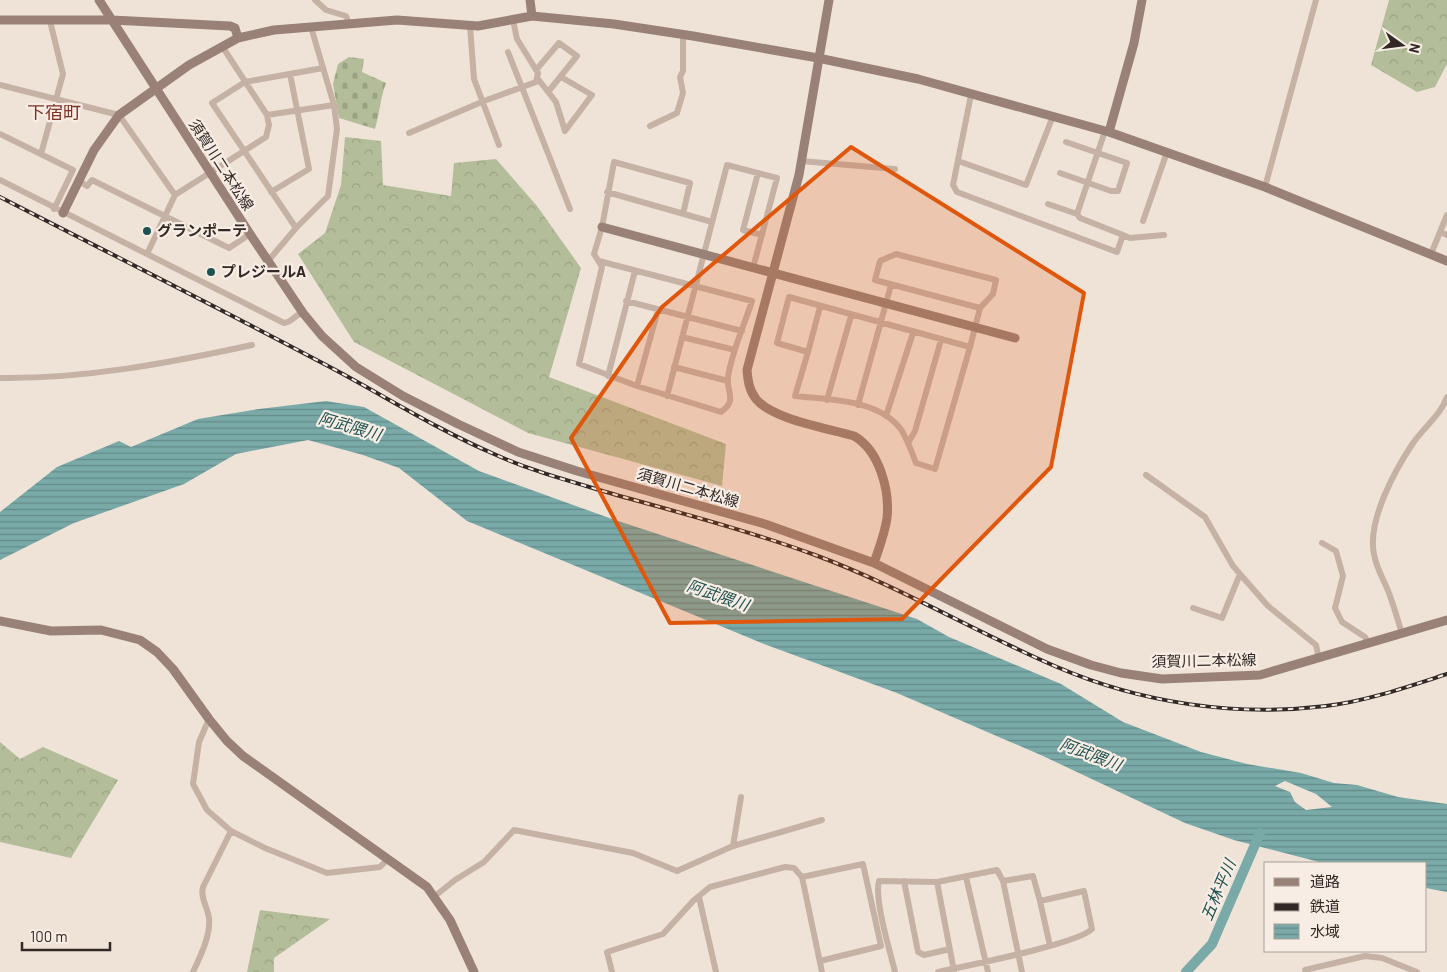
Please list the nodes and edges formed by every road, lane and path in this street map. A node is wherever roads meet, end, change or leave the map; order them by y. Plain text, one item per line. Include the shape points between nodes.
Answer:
1 (99, 0) edge
2 (315, 0) edge
3 (530, 0) edge
4 (829, 0) edge
5 (1142, 0) edge
6 (1316, 0) edge
7 (532, 16) junction
8 (0, 20) edge
9 (112, 20) junction
10 (513, 20) junction
11 (50, 21) junction
12 (349, 24) junction
13 (470, 26) junction
14 (311, 27) junction
15 (683, 34) junction
16 (238, 38) junction
17 (222, 46) junction
18 (508, 52) dead end
19 (818, 58) junction
20 (323, 68) junction
21 (536, 70) junction
22 (290, 74) junction
23 (561, 77) junction
24 (538, 79) junction
25 (245, 82) junction
26 (0, 85) edge
27 (154, 88) junction
28 (521, 88) junction
29 (548, 92) junction
30 (971, 95) junction
31 (57, 100) junction
32 (484, 101) junction
33 (334, 106) junction
34 (298, 112) junction
35 (119, 114) junction
36 (267, 115) junction
37 (1053, 116) junction
38 (650, 126) dead end
39 (1107, 131) junction
40 (409, 132) dead end
41 (0, 134) edge
42 (1066, 142) dead end
43 (499, 145) dead end
44 (243, 150) junction
45 (1167, 152) junction
46 (1098, 153) junction
47 (41, 154) junction
48 (801, 160) junction
49 (958, 161) junction
50 (895, 169) dead end
51 (211, 173) junction
52 (758, 173) junction
53 (1060, 173) dead end
54 (0, 180) edge
55 (79, 181) junction
56 (1088, 183) junction
57 (1265, 187) junction
58 (271, 192) junction
59 (607, 192) junction
60 (175, 195) junction
61 (1048, 204) dead end
62 (54, 208) junction
63 (570, 210) dead end
64 (63, 213) junction
65 (683, 214) junction
66 (1077, 214) junction
67 (1447, 215) edge
68 (165, 217) junction
69 (1143, 221) dead end
70 (712, 222) junction
71 (602, 227) junction
72 (296, 228) junction
73 (1444, 233) edge
74 (250, 234) junction
75 (762, 235) junction
76 (1123, 235) junction
77 (1164, 235) dead end
78 (147, 254) junction
79 (704, 254) junction
80 (1431, 254) junction
81 (268, 261) junction
82 (599, 261) junction
83 (1447, 261) edge
84 (753, 268) junction
85 (635, 271) junction
86 (773, 273) junction
87 (891, 285) junction
88 (694, 286) junction
89 (626, 301) junction
90 (886, 304) junction
91 (820, 307) junction
92 (980, 308) junction
93 (658, 310) junction
94 (303, 313) junction
95 (851, 316) junction
96 (687, 318) junction
97 (881, 324) junction
98 (974, 327) junction
99 (742, 331) junction
100 (913, 332) junction
101 (682, 337) junction
102 (1015, 338) dead end
103 (941, 340) junction
104 (252, 345) dead end
105 (970, 347) junction
106 (735, 350) junction
107 (808, 352) junction
108 (674, 367) junction
109 (608, 376) junction
110 (0, 378) edge
111 (728, 381) junction
112 (637, 386) junction
113 (666, 396) junction
114 (1447, 397) edge
115 (827, 400) junction
116 (858, 405) junction
117 (886, 416) junction
118 (908, 443) junction
119 (1146, 475) dead end
120 (1322, 543) dead end
121 (874, 562) junction
122 (1240, 574) junction
123 (1193, 608) dead end
124 (1447, 620) edge
125 (0, 621) edge
126 (1402, 634) junction
127 (1369, 644) junction
128 (1319, 660) junction
129 (209, 719) junction
130 (741, 798) dead end
131 (822, 820) dead end
132 (231, 831) junction
133 (733, 846) junction
134 (388, 859) junction
135 (802, 877) junction
136 (966, 877) junction
137 (904, 881) junction
138 (1003, 881) junction
139 (937, 882) junction
140 (435, 896) junction
141 (699, 897) junction
142 (1040, 901) junction
143 (1050, 946) junction
144 (950, 949) junction
145 (1018, 954) junction
146 (820, 961) junction
147 (985, 961) junction
148 (954, 970) edge
149 (1306, 970) dead end
150 (193, 972) edge
151 (474, 972) edge
152 (612, 972) edge
153 (716, 972) edge
154 (822, 972) edge
155 (895, 972) edge
156 (938, 972) edge
157 (988, 972) edge
158 (1022, 972) edge
159 (1418, 972) edge

1 - 9 street, 須賀川二本松線
2 - 12 street via 326,10 346,16
3 - 7 street
4 - 19 street
5 - 39 street via 1128,68
6 - 57 street
7 - 10 street
7 - 15 street
8 - 11 street
9 - 11 street
9 - 16 street via 230,26 235,28
9 - 27 street, 須賀川二本松線
10 - 13 street
10 - 21 street via 516,39
11 - 31 street via 63,74
12 - 13 street via 414,20
12 - 14 street
13 - 32 street via 472,68
14 - 16 street via 274,30
14 - 20 street
15 - 19 street
15 - 38 street via 682,103 677,114
16 - 17 street
17 - 25 street
17 - 27 street
18 - 28 street
19 - 30 street via 918,79
19 - 48 street
20 - 22 street
20 - 33 street
21 - 23 street via 559,43 577,56
21 - 24 street
22 - 25 street
22 - 34 street
23 - 29 street
23 - 29 street via 592,94 564,131 560,110
24 - 28 street
24 - 29 street
25 - 36 street
25 - 44 street via 212,103
26 - 31 street
27 - 35 street
27 - 51 street, 須賀川二本松線
28 - 32 street
28 - 63 street
30 - 37 street
30 - 49 street
31 - 35 street
31 - 47 street
32 - 40 street
32 - 43 street
33 - 34 street
33 - 72 street via 337,129 328,196
34 - 36 street
34 - 58 street via 309,169
35 - 55 street via 94,150
35 - 60 street
36 - 44 street via 266,137
37 - 39 street
37 - 49 street via 1026,184
39 - 45 street
39 - 46 street
41 - 47 street
42 - 46 street
44 - 51 street
44 - 58 street
45 - 57 street
45 - 69 street
46 - 56 street
46 - 56 street via 1127,163 1118,191
47 - 62 street via 73,170
48 - 50 street
48 - 86 street
49 - 76 street via 953,185 957,192 1117,252
51 - 60 street
51 - 74 street, 須賀川二本松線
52 - 70 street via 727,165
52 - 75 street via 777,178
52 - 75 street via 743,230
53 - 56 street
54 - 62 street
55 - 64 street
55 - 68 street via 87,186 92,180
56 - 66 street
57 - 80 street
58 - 72 street
59 - 65 street
59 - 65 street via 614,162 680,180 690,183
59 - 71 street
60 - 68 street
61 - 66 street
62 - 64 street
64 - 78 street
65 - 70 street
66 - 76 street
67 - 73 street
68 - 74 street via 229,248
68 - 78 street
70 - 79 street
71 - 79 street
71 - 82 street via 594,254
72 - 81 street
73 - 80 street
74 - 81 street, 須賀川二本松線
75 - 84 street
76 - 77 street via 1130,238
78 - 94 street via 284,323
79 - 84 street
79 - 88 street
80 - 83 street
81 - 94 street, 須賀川二本松線
82 - 85 street
82 - 109 street via 602,267 579,364
84 - 86 street
85 - 88 street
85 - 89 street
86 - 90 street
86 - 121 street via 746,370 748,386 757,400 772,412 854,436 864,441 874,453 880,469 887,517
87 - 90 street
87 - 92 street
87 - 92 street via 875,280 880,261 896,254 996,280 993,294
88 - 96 street
88 - 99 street via 752,301
89 - 93 street
89 - 109 street
90 - 97 street
90 - 98 street
91 - 95 street
91 - 107 street
91 - 107 street via 789,297 777,343
92 - 98 street
93 - 96 street
93 - 112 street
94 - 121 street, 須賀川二本松線 via 322,336 356,367 403,396 518,452 765,524
95 - 97 street
95 - 115 street
96 - 99 street
96 - 101 street
97 - 100 street
97 - 116 street
98 - 102 street
98 - 105 street
99 - 106 street
100 - 103 street
100 - 117 street
101 - 106 street
101 - 108 street
103 - 105 street
103 - 118 street via 915,431
104 - 110 street via 129,369 44,378
105 - 118 street via 936,468 916,463
106 - 111 street
107 - 115 street via 795,396
108 - 111 street
108 - 113 street
109 - 112 street
111 - 113 street via 732,394 727,408 721,412
112 - 113 street
114 - 126 street via 1400,465 1375,523 1373,551 1376,566
115 - 116 street
116 - 117 street
117 - 118 street via 902,431
119 - 122 street via 1205,517
120 - 127 street via 1336,551 1343,576 1335,608 1342,622 1365,637
121 - 128 street, 須賀川二本松線 via 1047,649 1121,673 1162,679 1238,678
122 - 123 street via 1222,618
122 - 128 street via 1268,606 1316,645
124 - 126 street, 須賀川二本松線
125 - 129 street via 51,631 101,630 140,640 173,668
126 - 127 street, 須賀川二本松線
127 - 128 street, 須賀川二本松線
129 - 132 street via 199,742 193,784 206,810
129 - 134 street via 243,756
130 - 133 street
131 - 133 street
132 - 134 street via 327,873 380,867
132 - 150 street via 203,887 208,932
133 - 140 street via 673,871 633,853 514,830 484,862
134 - 140 street
135 - 141 street via 794,868 780,867 710,887
135 - 146 street
135 - 146 street via 863,864 880,946
136 - 138 street via 997,870
136 - 139 street
136 - 147 street
137 - 139 street
137 - 144 street via 918,952 924,955
137 - 155 street via 883,879 878,884
138 - 142 street via 1034,876
138 - 145 street
139 - 144 street
140 - 151 street
141 - 152 street via 663,934 607,952
141 - 153 street
142 - 143 street
142 - 143 street via 1081,891 1085,893 1092,929
143 - 145 street
144 - 148 street
145 - 147 street
145 - 158 street
146 - 154 street
147 - 148 street
147 - 157 street
148 - 156 street
149 - 159 street via 1364,956 1382,958

